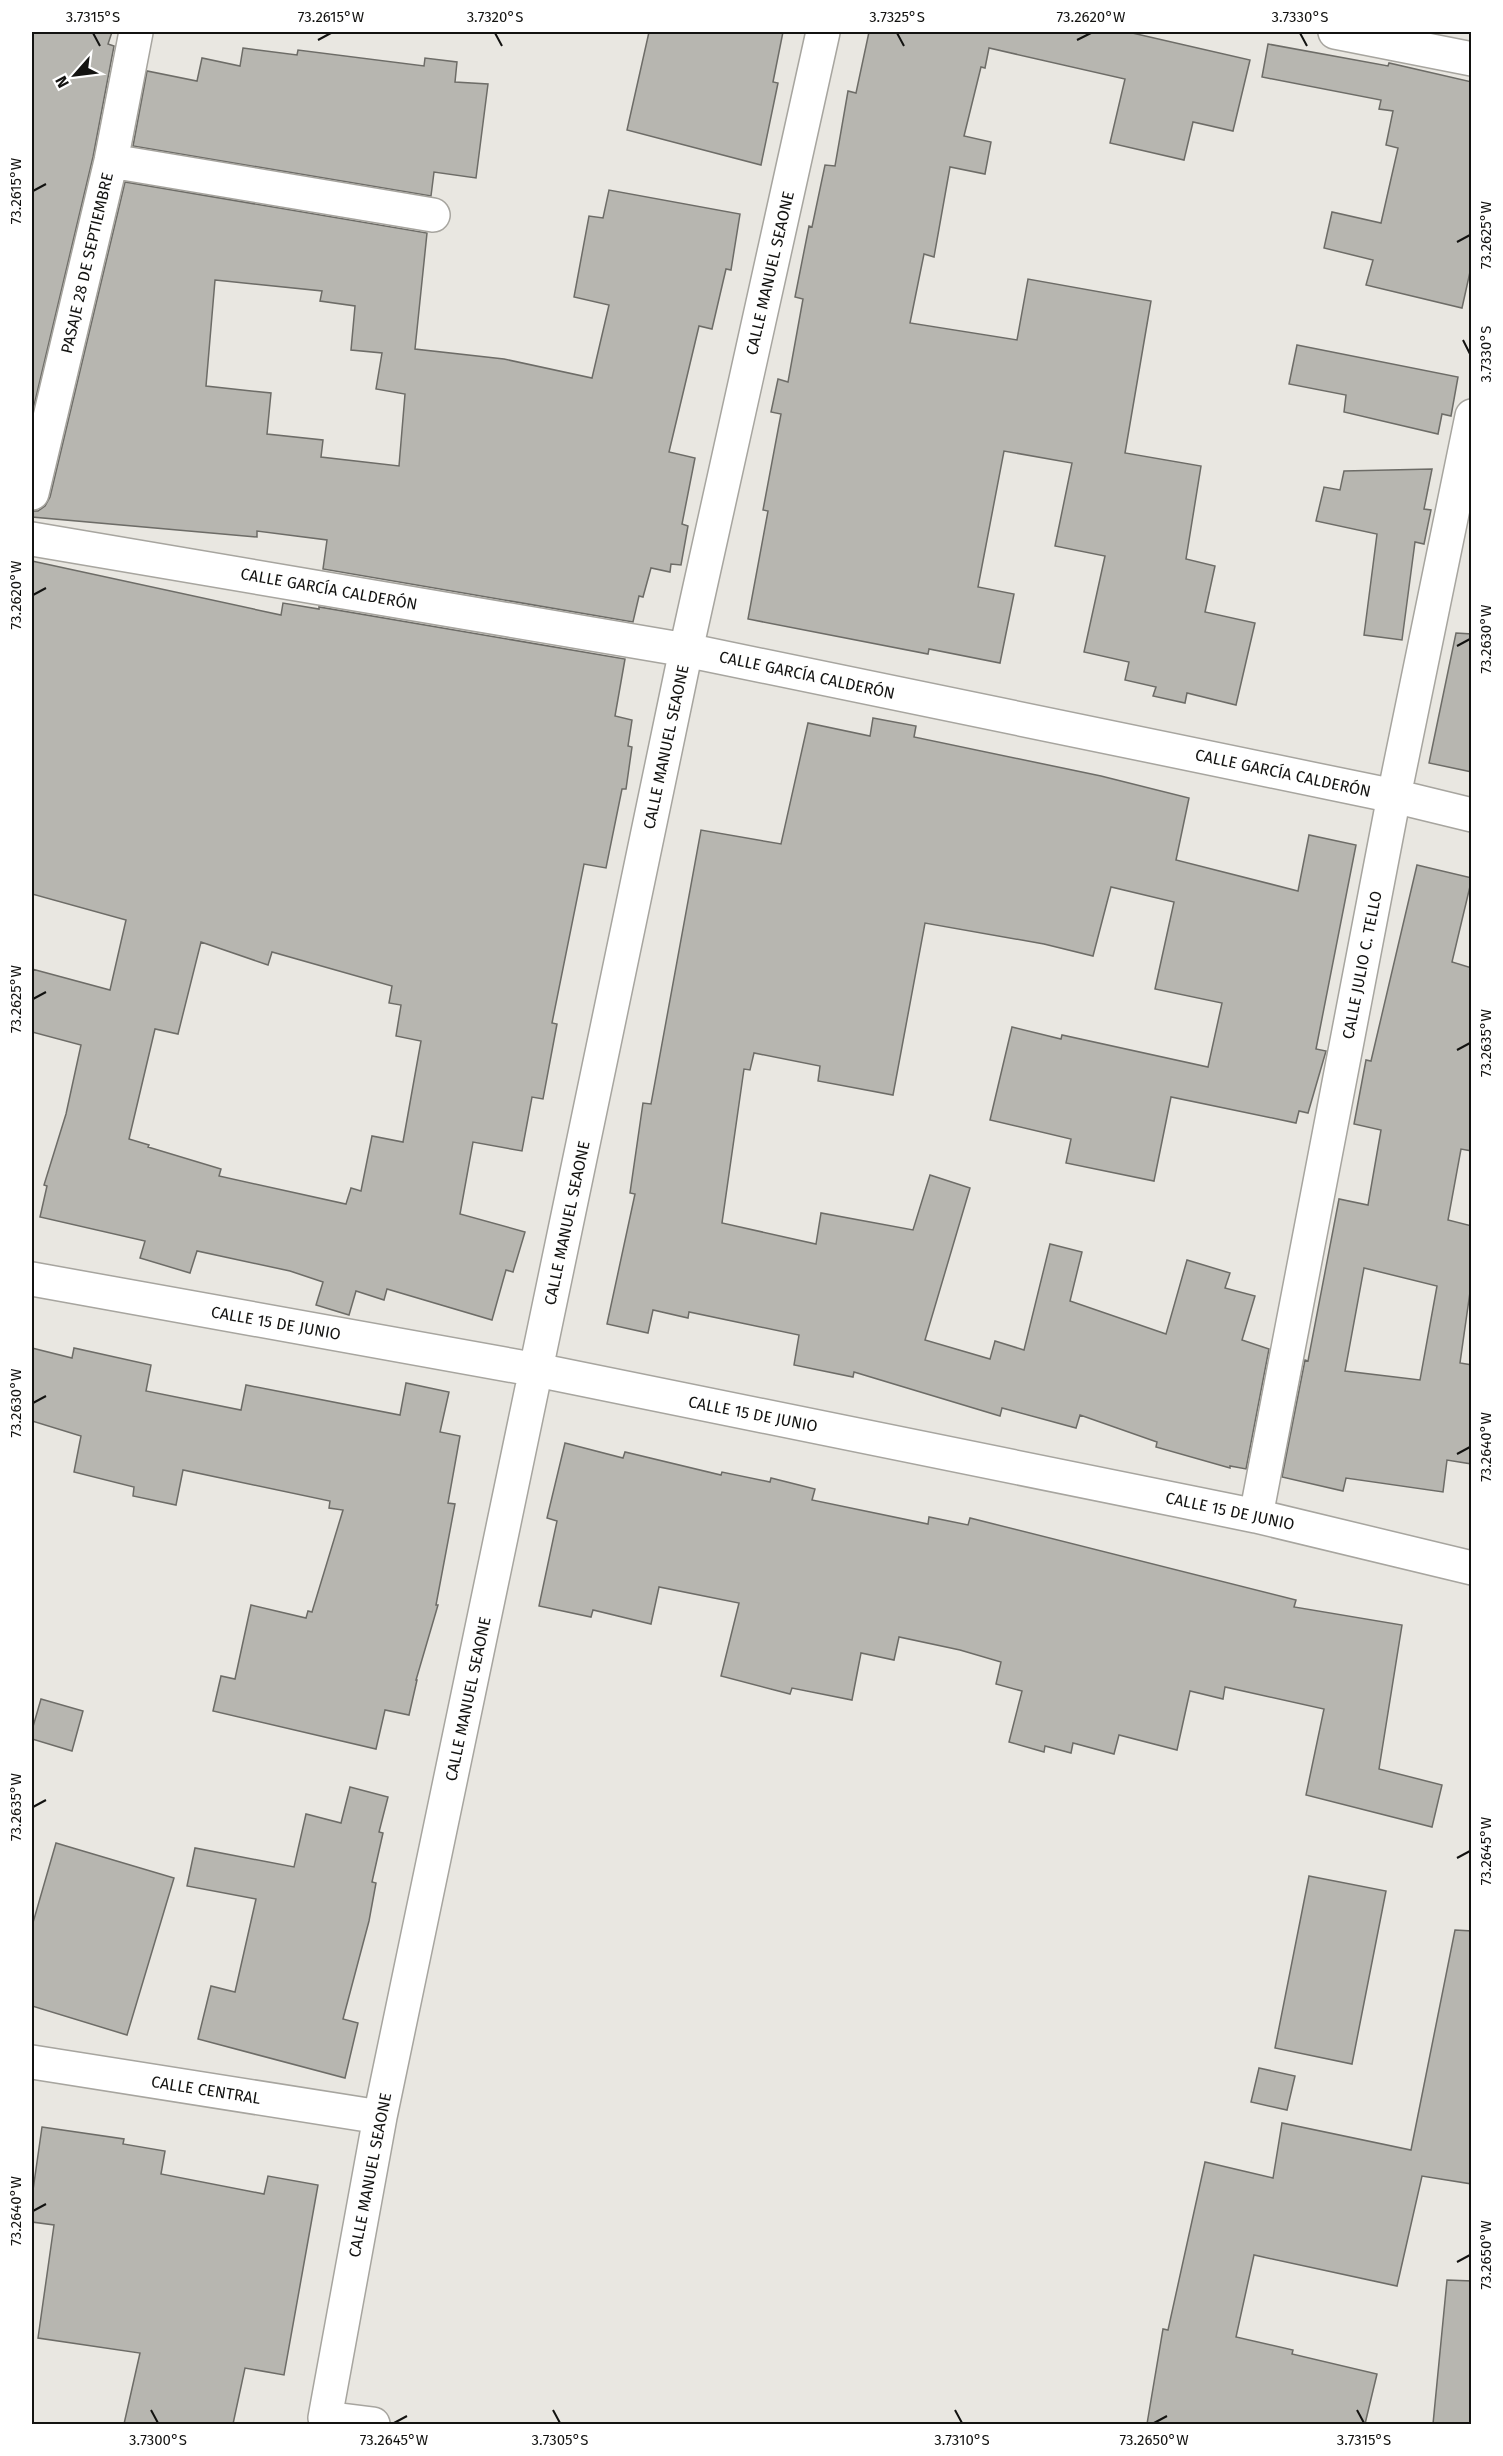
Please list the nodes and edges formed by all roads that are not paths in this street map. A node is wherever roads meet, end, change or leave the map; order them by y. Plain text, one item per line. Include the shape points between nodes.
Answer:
1 (136, 32) edge
2 (823, 32) edge
3 (1335, 32) edge
4 (1472, 59) edge
5 (111, 161) junction
6 (433, 215) dead end
7 (1472, 416) edge
8 (32, 494) edge
9 (32, 539) edge
10 (686, 650) junction
11 (1394, 796) junction
12 (1472, 815) edge
13 (32, 1279) edge
14 (537, 1370) junction
15 (1256, 1516) junction
16 (1472, 1568) edge
17 (32, 2062) edge
18 (380, 2117) junction
19 (373, 2424) edge

1 - 5 street, PASAJE 28 DE SEPTIEMBRE
2 - 10 street, CALLE MANUEL SEAONE
3 - 4 street
5 - 6 street
5 - 8 street, PASAJE 28 DE SEPTIEMBRE
7 - 11 street, CALLE JULIO C. TELLO
9 - 10 street, CALLE GARCÍA CALDERÓN
10 - 11 street, CALLE GARCÍA CALDERÓN
10 - 14 street, CALLE MANUEL SEAONE
11 - 12 street, CALLE GARCÍA CALDERÓN
11 - 15 street, CALLE JULIO C. TELLO
13 - 14 street, CALLE 15 DE JUNIO
14 - 15 street, CALLE 15 DE JUNIO
14 - 18 street, CALLE MANUEL SEAONE
15 - 16 street, CALLE 15 DE JUNIO
17 - 18 street, CALLE CENTRAL
18 - 19 street, CALLE MANUEL SEAONE via 325,2418

